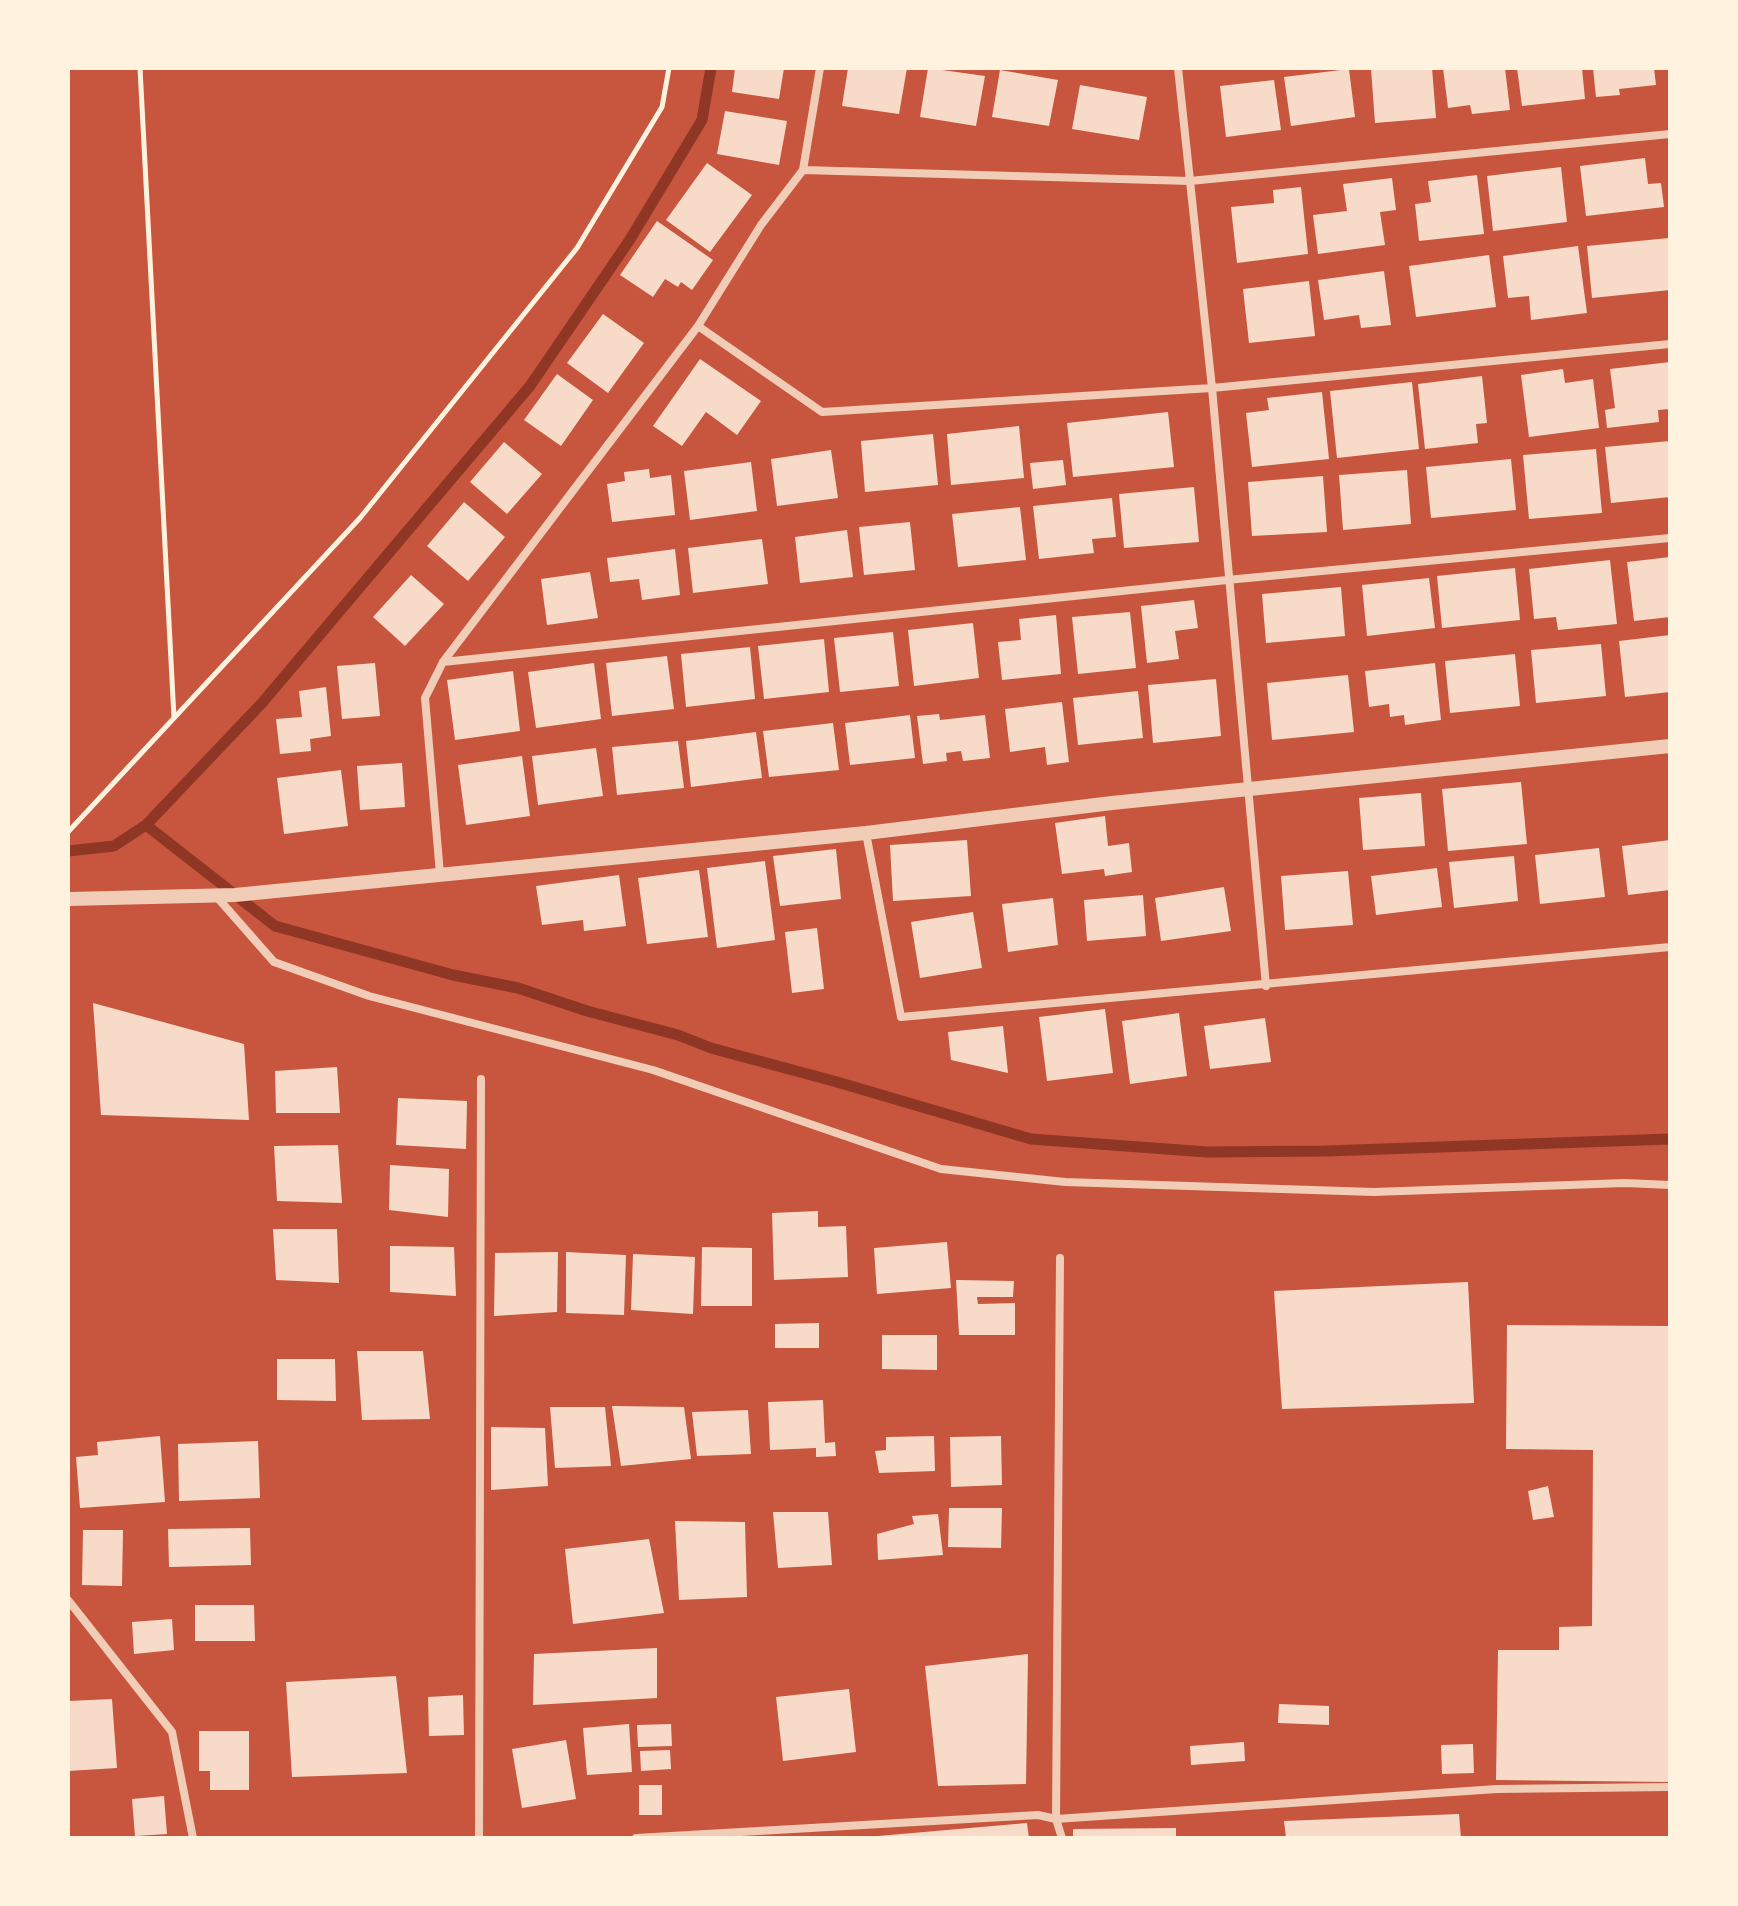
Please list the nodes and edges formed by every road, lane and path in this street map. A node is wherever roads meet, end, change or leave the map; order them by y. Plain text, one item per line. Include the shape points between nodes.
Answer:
1 (140, 68) edge
2 (669, 68) edge
3 (820, 68) edge
4 (1178, 68) edge
5 (1670, 134) edge
6 (803, 170) junction
7 (1190, 181) junction
8 (698, 326) junction
9 (1670, 344) edge
10 (1212, 388) junction
11 (1670, 538) edge
12 (1227, 580) junction
13 (443, 662) junction
14 (174, 719) junction
15 (1670, 746) edge
16 (1248, 790) junction
17 (68, 832) edge
18 (866, 833) junction
19 (440, 874) junction
20 (217, 896) junction
21 (68, 899) edge
22 (1670, 947) edge
23 (1266, 986) junction
24 (481, 1079) dead end
25 (1670, 1185) edge
26 (1060, 1258) dead end
27 (68, 1600) edge
28 (1670, 1787) edge
29 (1056, 1819) junction
30 (193, 1838) edge
31 (479, 1838) edge
32 (636, 1838) edge
33 (1062, 1838) edge

1 - 14 path
2 - 14 path via 662,107 577,248 360,518
3 - 6 street
4 - 7 street
5 - 7 street
6 - 7 street
6 - 8 street via 761,225
7 - 10 street
8 - 10 street via 822,412
8 - 13 street
9 - 10 street
10 - 12 street
11 - 12 street
12 - 13 street
12 - 16 street
13 - 19 street via 425,698
14 - 17 path
15 - 16 street
16 - 18 street
16 - 23 street
18 - 19 street
18 - 23 street via 901,1017
19 - 20 street
20 - 21 street
20 - 25 street via 274,962 369,996 653,1070 941,1169 1065,1182 1374,1192
22 - 23 street
24 - 31 street
26 - 29 street
27 - 30 street via 172,1732
28 - 29 street via 1497,1789
29 - 32 street via 1038,1815
29 - 33 street

